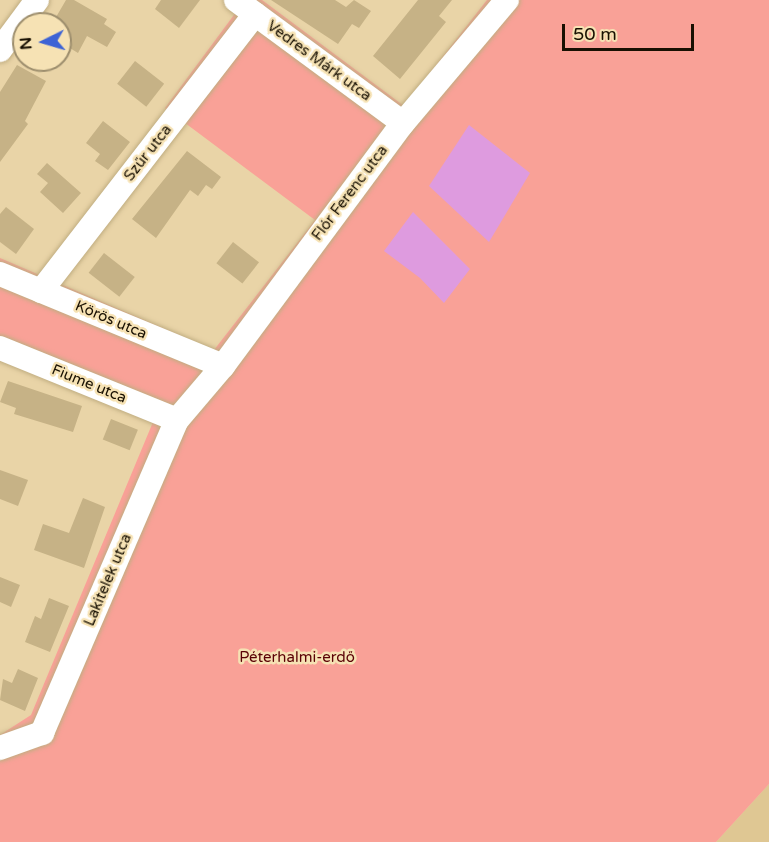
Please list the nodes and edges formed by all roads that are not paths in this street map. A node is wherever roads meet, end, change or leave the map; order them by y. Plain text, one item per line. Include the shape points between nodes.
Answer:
1 (37, 0) edge
2 (507, 0) edge
3 (245, 7) edge
4 (0, 50) edge
5 (403, 123) junction
6 (0, 274) edge
7 (41, 291) junction
8 (0, 348) edge
9 (223, 366) junction
10 (202, 393) joint
11 (177, 420) junction
12 (0, 748) edge

1 - 4 street
2 - 5 street, Flór Ferenc utca
3 - 5 street, Vedres Márk utca
3 - 7 street, Szűr utca
5 - 9 street, Flór Ferenc utca
6 - 7 street, Körös utca
7 - 9 street, Körös utca
8 - 11 street, Fiume utca
9 - 10 street, Flór Ferenc utca
10 - 11 street, Lakitelek utca
11 - 12 street, Lakitelek utca via 42,733

